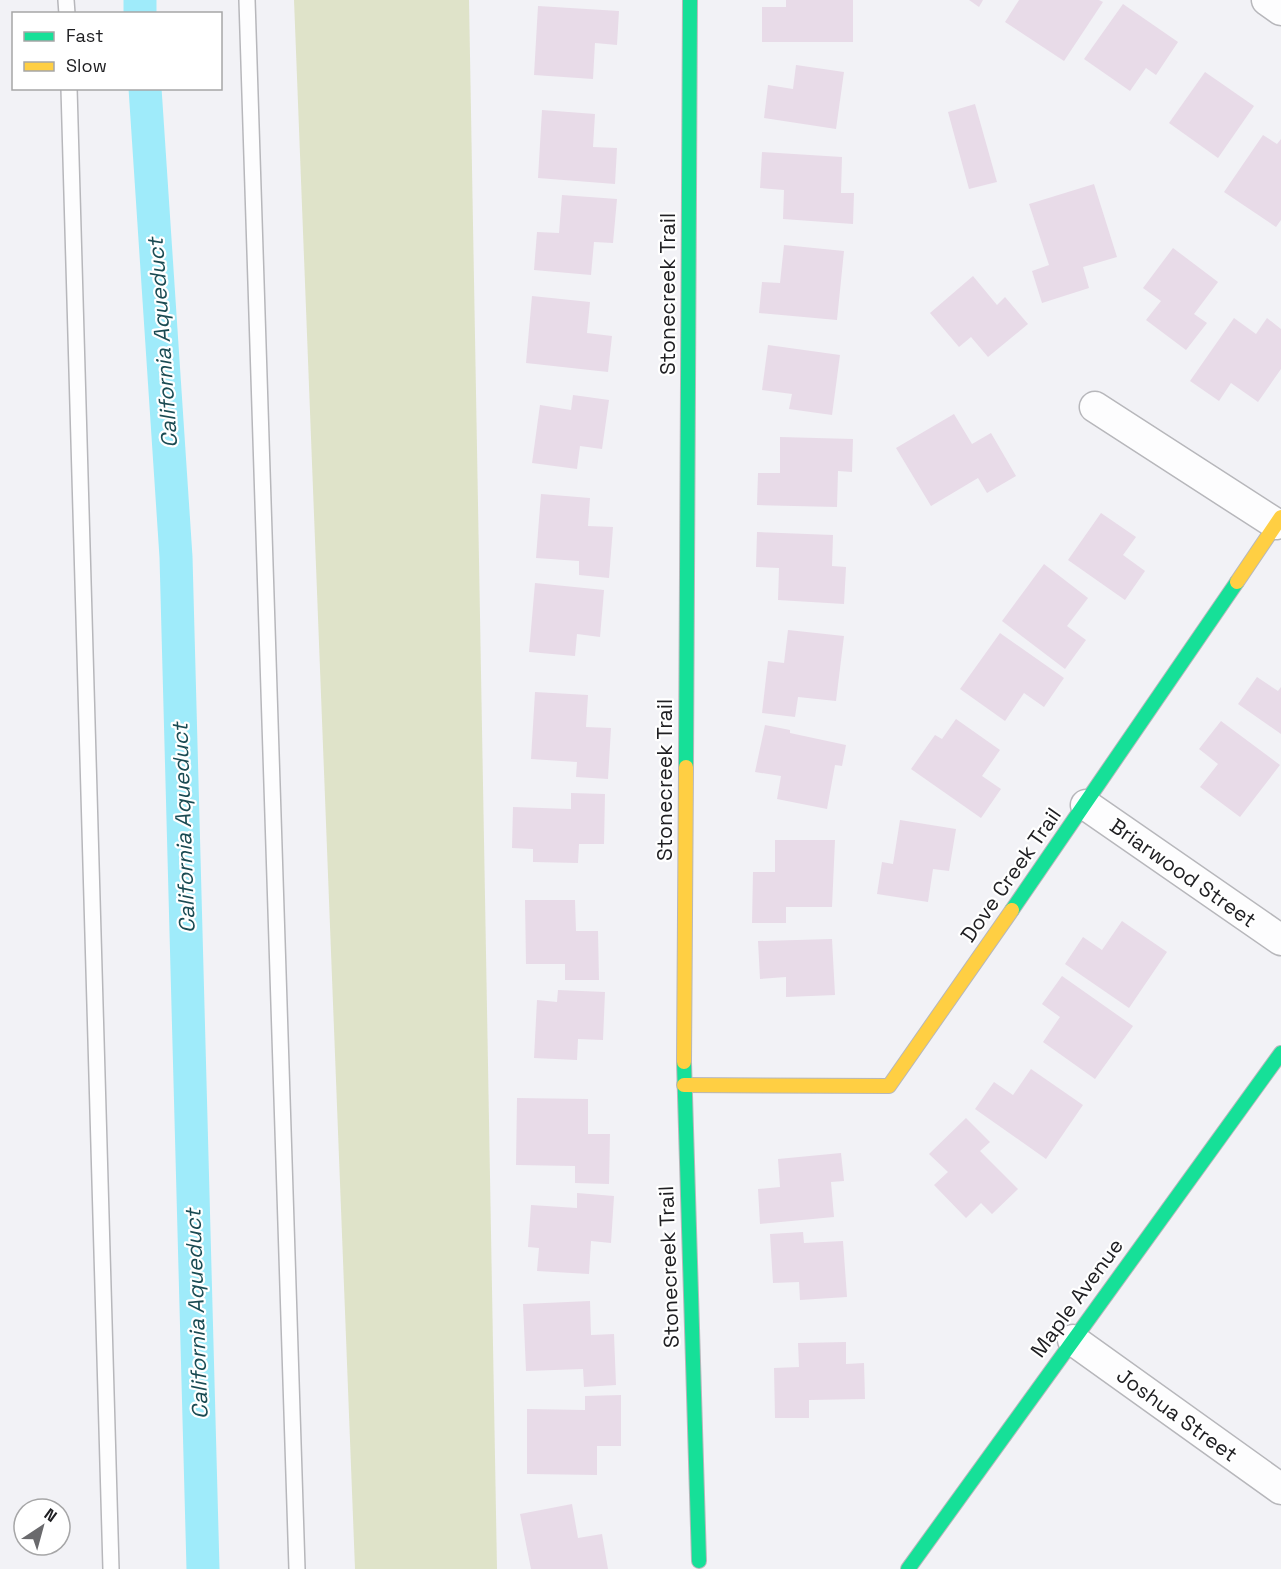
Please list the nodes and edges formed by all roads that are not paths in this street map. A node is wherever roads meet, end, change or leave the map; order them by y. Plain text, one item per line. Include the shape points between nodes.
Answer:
1 (247, 0) edge
2 (690, 0) edge
3 (1267, 0) edge
4 (1281, 10) edge
5 (69, 90) edge
6 (1095, 406) dead end
7 (1278, 521) edge
8 (1086, 805) junction
9 (1281, 940) edge
10 (1281, 1053) edge
11 (684, 1085) junction
12 (1073, 1340) junction
13 (1281, 1489) edge
14 (699, 1561) dead end
15 (111, 1569) edge
16 (297, 1569) edge
17 (908, 1569) edge

1 - 16 lane
2 - 11 street, Stonecreek Trail
3 - 4 street
5 - 15 lane
6 - 7 street
7 - 8 street, Dove Creek Trail
8 - 9 street, Briarwood Street
8 - 11 street, Dove Creek Trail via 889,1086
10 - 12 street, Maple Avenue
11 - 14 street, Stonecreek Trail
12 - 13 street, Joshua Street
12 - 17 street, Maple Avenue

